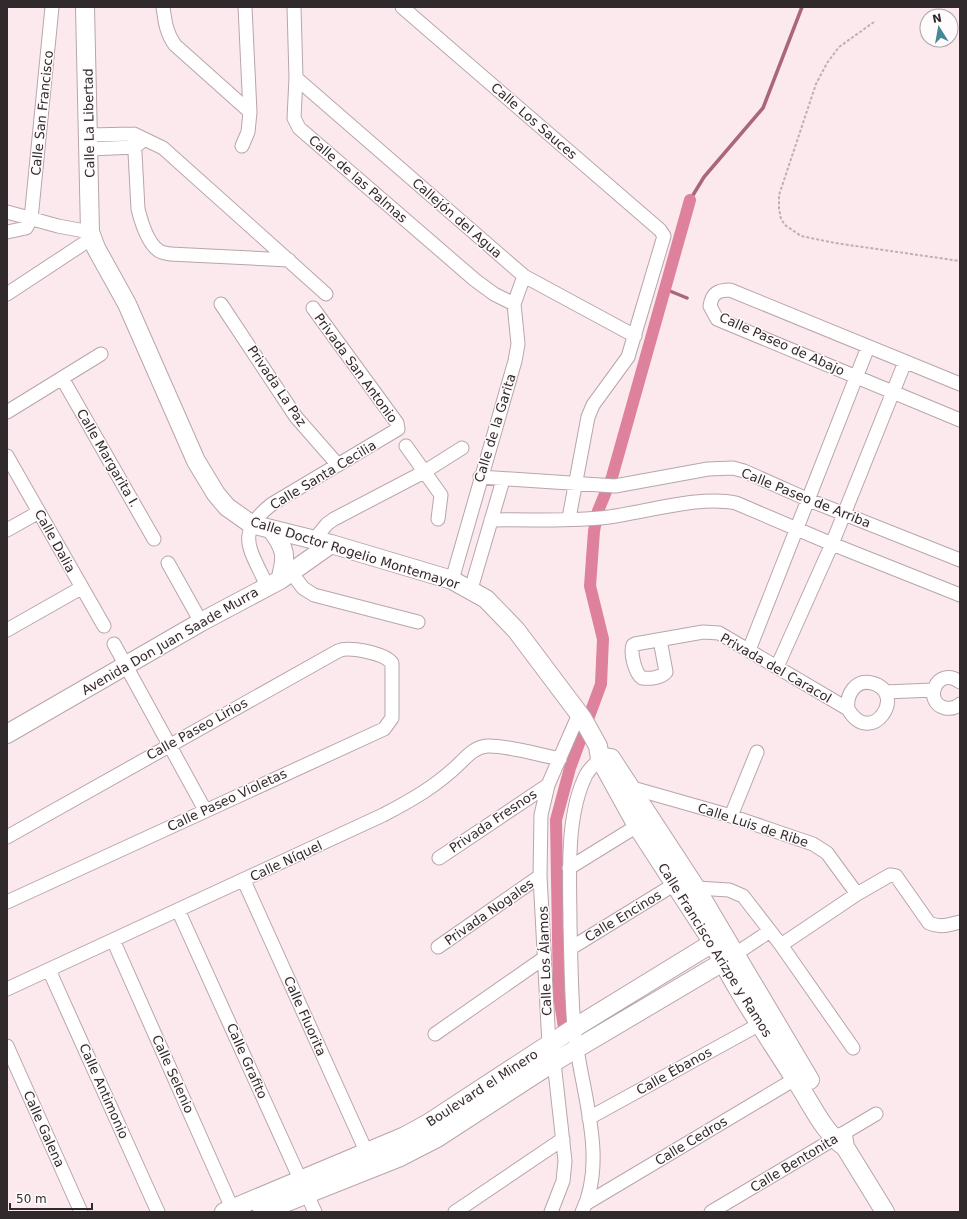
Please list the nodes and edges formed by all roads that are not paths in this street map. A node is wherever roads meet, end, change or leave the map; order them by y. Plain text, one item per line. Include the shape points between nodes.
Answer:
1 (52, 7) edge
2 (85, 7) edge
3 (163, 7) edge
4 (245, 7) edge
5 (294, 7) edge
6 (402, 7) edge
7 (296, 78) junction
8 (250, 112) junction
9 (138, 140) junction
10 (90, 142) junction
11 (242, 146) dead end
12 (7, 212) edge
13 (31, 219) junction
14 (7, 232) edge
15 (91, 235) junction
16 (289, 260) junction
17 (524, 276) junction
18 (7, 294) edge
19 (326, 294) dead end
20 (221, 304) dead end
21 (514, 304) junction
22 (313, 308) dead end
23 (635, 336) junction
24 (868, 348) junction
25 (101, 354) dead end
26 (905, 362) junction
27 (62, 378) junction
28 (857, 378) junction
29 (960, 384) edge
30 (893, 391) junction
31 (7, 412) edge
32 (960, 420) edge
33 (398, 429) joint
34 (406, 446) dead end
35 (462, 448) dead end
36 (7, 456) edge
37 (338, 465) junction
38 (424, 472) junction
39 (480, 478) junction
40 (503, 480) junction
41 (576, 485) junction
42 (808, 500) junction
43 (39, 512) junction
44 (843, 514) junction
45 (569, 518) junction
46 (438, 520) dead end
47 (491, 520) junction
48 (330, 522) junction
49 (251, 524) junction
50 (272, 529) junction
51 (7, 530) edge
52 (796, 530) junction
53 (154, 539) dead end
54 (314, 540) junction
55 (331, 544) junction
56 (832, 544) junction
57 (960, 560) edge
58 (168, 563) dead end
59 (279, 579) junction
60 (452, 580) junction
61 (81, 588) junction
62 (471, 589) junction
63 (960, 594) edge
64 (201, 622) junction
65 (418, 622) dead end
66 (104, 626) dead end
67 (7, 630) edge
68 (660, 640) junction
69 (114, 644) dead end
70 (749, 650) junction
71 (392, 663) joint
72 (126, 666) junction
73 (777, 667) junction
74 (960, 682) edge
75 (933, 690) junction
76 (885, 692) junction
77 (960, 704) edge
78 (848, 709) junction
79 (7, 734) edge
80 (593, 737) junction
81 (170, 744) junction
82 (757, 752) dead end
83 (560, 759) junction
84 (548, 785) junction
85 (629, 787) junction
86 (205, 810) junction
87 (731, 816) junction
88 (637, 826) junction
89 (7, 837) edge
90 (439, 858) dead end
91 (569, 868) junction
92 (540, 876) junction
93 (244, 880) junction
94 (675, 884) junction
95 (696, 888) junction
96 (857, 894) junction
97 (7, 902) edge
98 (178, 910) junction
99 (960, 922) edge
100 (770, 932) junction
101 (719, 939) junction
102 (113, 940) junction
103 (781, 945) junction
104 (438, 947) dead end
105 (571, 948) junction
106 (544, 958) junction
107 (728, 958) junction
108 (49, 970) junction
109 (7, 989) edge
110 (760, 1024) junction
111 (435, 1034) dead end
112 (563, 1036) junction
113 (7, 1046) edge
114 (853, 1048) dead end
115 (567, 1054) junction
116 (795, 1079) junction
117 (876, 1114) dead end
118 (589, 1118) junction
119 (563, 1139) junction
120 (841, 1141) junction
121 (366, 1151) junction
122 (304, 1186) junction
123 (584, 1207) edge
124 (228, 1210) edge
125 (80, 1212) edge
126 (158, 1212) edge
127 (262, 1212) edge
128 (315, 1212) edge
129 (455, 1212) edge
130 (550, 1212) edge
131 (711, 1212) edge
132 (885, 1212) edge

1 - 13 street, Calle San Francisco
2 - 10 street, Calle La Libertad
3 - 8 street via 169,37 175,45
4 - 8 street
5 - 7 street, Calle de las Palmas
6 - 23 street, Calle Los Sauces via 660,230 664,236
7 - 17 street, Callejón del Agua
7 - 21 street, Calle de las Palmas via 294,118 299,128 475,280
8 - 11 street via 248,132
9 - 10 street
9 - 16 street via 163,148
9 - 16 street via 138,209 152,244 158,250 170,254
10 - 15 street, Calle La Libertad
12 - 13 street
13 - 14 street via 26,228
13 - 15 street
15 - 18 street
15 - 49 street, Calle Doctor Rogelio Montemayor via 127,304 196,461 220,498
16 - 19 street
17 - 21 street, Calle de la Garita
17 - 23 street, Callejón del Agua
20 - 37 street, Privada La Paz via 296,417
21 - 39 street, Calle de la Garita via 517,336 515,361
22 - 33 street, Privada San Antonio via 397,423
23 - 41 street via 628,357 588,417
24 - 26 street, Calle Paseo de Abajo
24 - 28 street
24 - 28 street, Calle Paseo de Abajo via 730,290 722,290 711,298 710,306 718,319
25 - 27 street
26 - 29 street, Calle Paseo de Abajo
26 - 30 street
27 - 31 street
27 - 53 street, Calle Margarita I.
28 - 30 street, Calle Paseo de Abajo
28 - 42 street
30 - 32 street, Calle Paseo de Abajo
30 - 44 street
33 - 37 street, Calle Santa Cecilia
34 - 38 street
35 - 38 street
36 - 43 street, Calle Dalia
37 - 49 street, Calle Santa Cecilia via 272,504
38 - 46 street via 441,495
38 - 48 street
39 - 40 street, Calle Paseo de Arriba
39 - 60 street, Calle de la Garita
40 - 41 street, Calle Paseo de Arriba
40 - 47 street, Calle de la Garita
41 - 42 street, Calle Paseo de Arriba via 615,486 720,467 744,471
41 - 45 street
42 - 44 street, Calle Paseo de Arriba
42 - 52 street
43 - 51 street
43 - 61 street, Calle Dalia
44 - 56 street
44 - 57 street, Calle Paseo de Arriba
45 - 47 street
45 - 52 street via 609,517 700,502 724,501
47 - 62 street, Calle de la Garita
48 - 54 street
48 - 55 street
49 - 50 street, Calle Doctor Rogelio Montemayor
49 - 59 street via 249,544
50 - 54 street, Calle Doctor Rogelio Montemayor
50 - 59 street via 284,550 285,558
52 - 56 street
52 - 70 street
54 - 55 street, Calle Doctor Rogelio Montemayor
55 - 59 street, Avenida Don Juan Saade Murra
55 - 60 street, Calle Doctor Rogelio Montemayor
56 - 63 street
56 - 73 street
58 - 64 street
59 - 64 street, Avenida Don Juan Saade Murra
59 - 65 street via 314,595
60 - 62 street, Calle Doctor Rogelio Montemayor
61 - 66 street, Calle Dalia
61 - 67 street
62 - 80 street, Calle Doctor Rogelio Montemayor via 486,599 516,630
64 - 72 street, Avenida Don Juan Saade Murra
68 - 68 street, Privada del Caracol via 632,646 639,675 646,678 663,675 666,672
68 - 70 street, Privada del Caracol via 711,632 726,636
69 - 72 street
70 - 73 street, Privada del Caracol
71 - 81 street, Calle Paseo Lirios via 387,658 352,648 342,649
71 - 86 street, Calle Paseo Violetas via 392,718 384,729
72 - 79 street, Avenida Don Juan Saade Murra
72 - 81 street
73 - 78 street, Privada del Caracol
74 - 75 street via 948,677 936,684
75 - 76 street
75 - 77 street via 937,704 943,708 950,709
76 - 78 street, Privada del Caracol via 871,683 855,686 848,697
76 - 78 street, Privada del Caracol via 888,700 887,709 876,721 859,721 852,717
80 - 83 street, Calle Los Álamos
80 - 85 street, Calle Francisco Arizpe y Ramos
80 - 88 street, Calle Francisco Arizpe y Ramos
80 - 91 street, Calle Los Álamos via 587,774 571,834
81 - 86 street
81 - 89 street, Calle Paseo Lirios
82 - 87 street
83 - 84 street, Calle Los Álamos
83 - 93 street, Calle Níquel via 496,746 478,748 416,798 333,840
84 - 90 street, Privada Fresnos
84 - 92 street, Calle Los Álamos via 542,815
85 - 87 street, Calle Luis de Ribe
85 - 95 street, Calle Francisco Arizpe y Ramos
86 - 97 street, Calle Paseo Violetas
87 - 96 street, Calle Luis de Ribe via 821,848
88 - 91 street
88 - 94 street, Calle Francisco Arizpe y Ramos
91 - 105 street, Calle Los Álamos
92 - 104 street, Privada Nogales
92 - 106 street, Calle Los Álamos
93 - 98 street, Calle Níquel
93 - 121 street, Calle Fluorita
94 - 101 street, Calle Francisco Arizpe y Ramos
94 - 105 street, Calle Encinos
95 - 100 street via 729,890 743,896
95 - 101 street, Calle Francisco Arizpe y Ramos
96 - 99 street via 893,874 929,923 945,926
96 - 103 street
98 - 102 street, Calle Níquel
98 - 122 street, Calle Grafito
100 - 103 street
100 - 107 street
101 - 107 street, Calle Francisco Arizpe y Ramos
101 - 112 street, Boulevard el Minero
102 - 108 street, Calle Níquel
102 - 124 street, Calle Selenio
103 - 114 street
105 - 112 street, Calle Los Álamos
106 - 111 street
106 - 112 street, Calle Los Álamos
107 - 110 street, Calle Francisco Arizpe y Ramos
107 - 115 street, Boulevard el Minero
107 - 120 street, Calle Francisco Arizpe y Ramos
108 - 109 street, Calle Níquel
108 - 126 street, Calle Antimonio
110 - 116 street, Calle Francisco Arizpe y Ramos
110 - 118 street, Calle Ébanos
112 - 115 street, Calle Los Álamos
112 - 115 street, Calle Los Álamos
112 - 121 street, Boulevard el Minero via 427,1124 405,1136
113 - 125 street, Calle Galena
115 - 118 street, Calle Los Álamos
115 - 119 street, Calle Los Álamos
115 - 122 street, Boulevard el Minero via 458,1126 416,1149
116 - 120 street, Calle Francisco Arizpe y Ramos
116 - 123 street, Calle Cedros
117 - 120 street, Calle Bentonita
118 - 123 street, Calle Los Álamos via 593,1157 592,1178
119 - 129 street
119 - 130 street, Calle Los Álamos via 563,1181
120 - 131 street, Calle Bentonita
120 - 132 street, Calle Francisco Arizpe y Ramos
121 - 122 street, Boulevard el Minero
122 - 124 street, Boulevard el Minero
122 - 127 street, Boulevard el Minero
122 - 128 street, Calle Grafito

